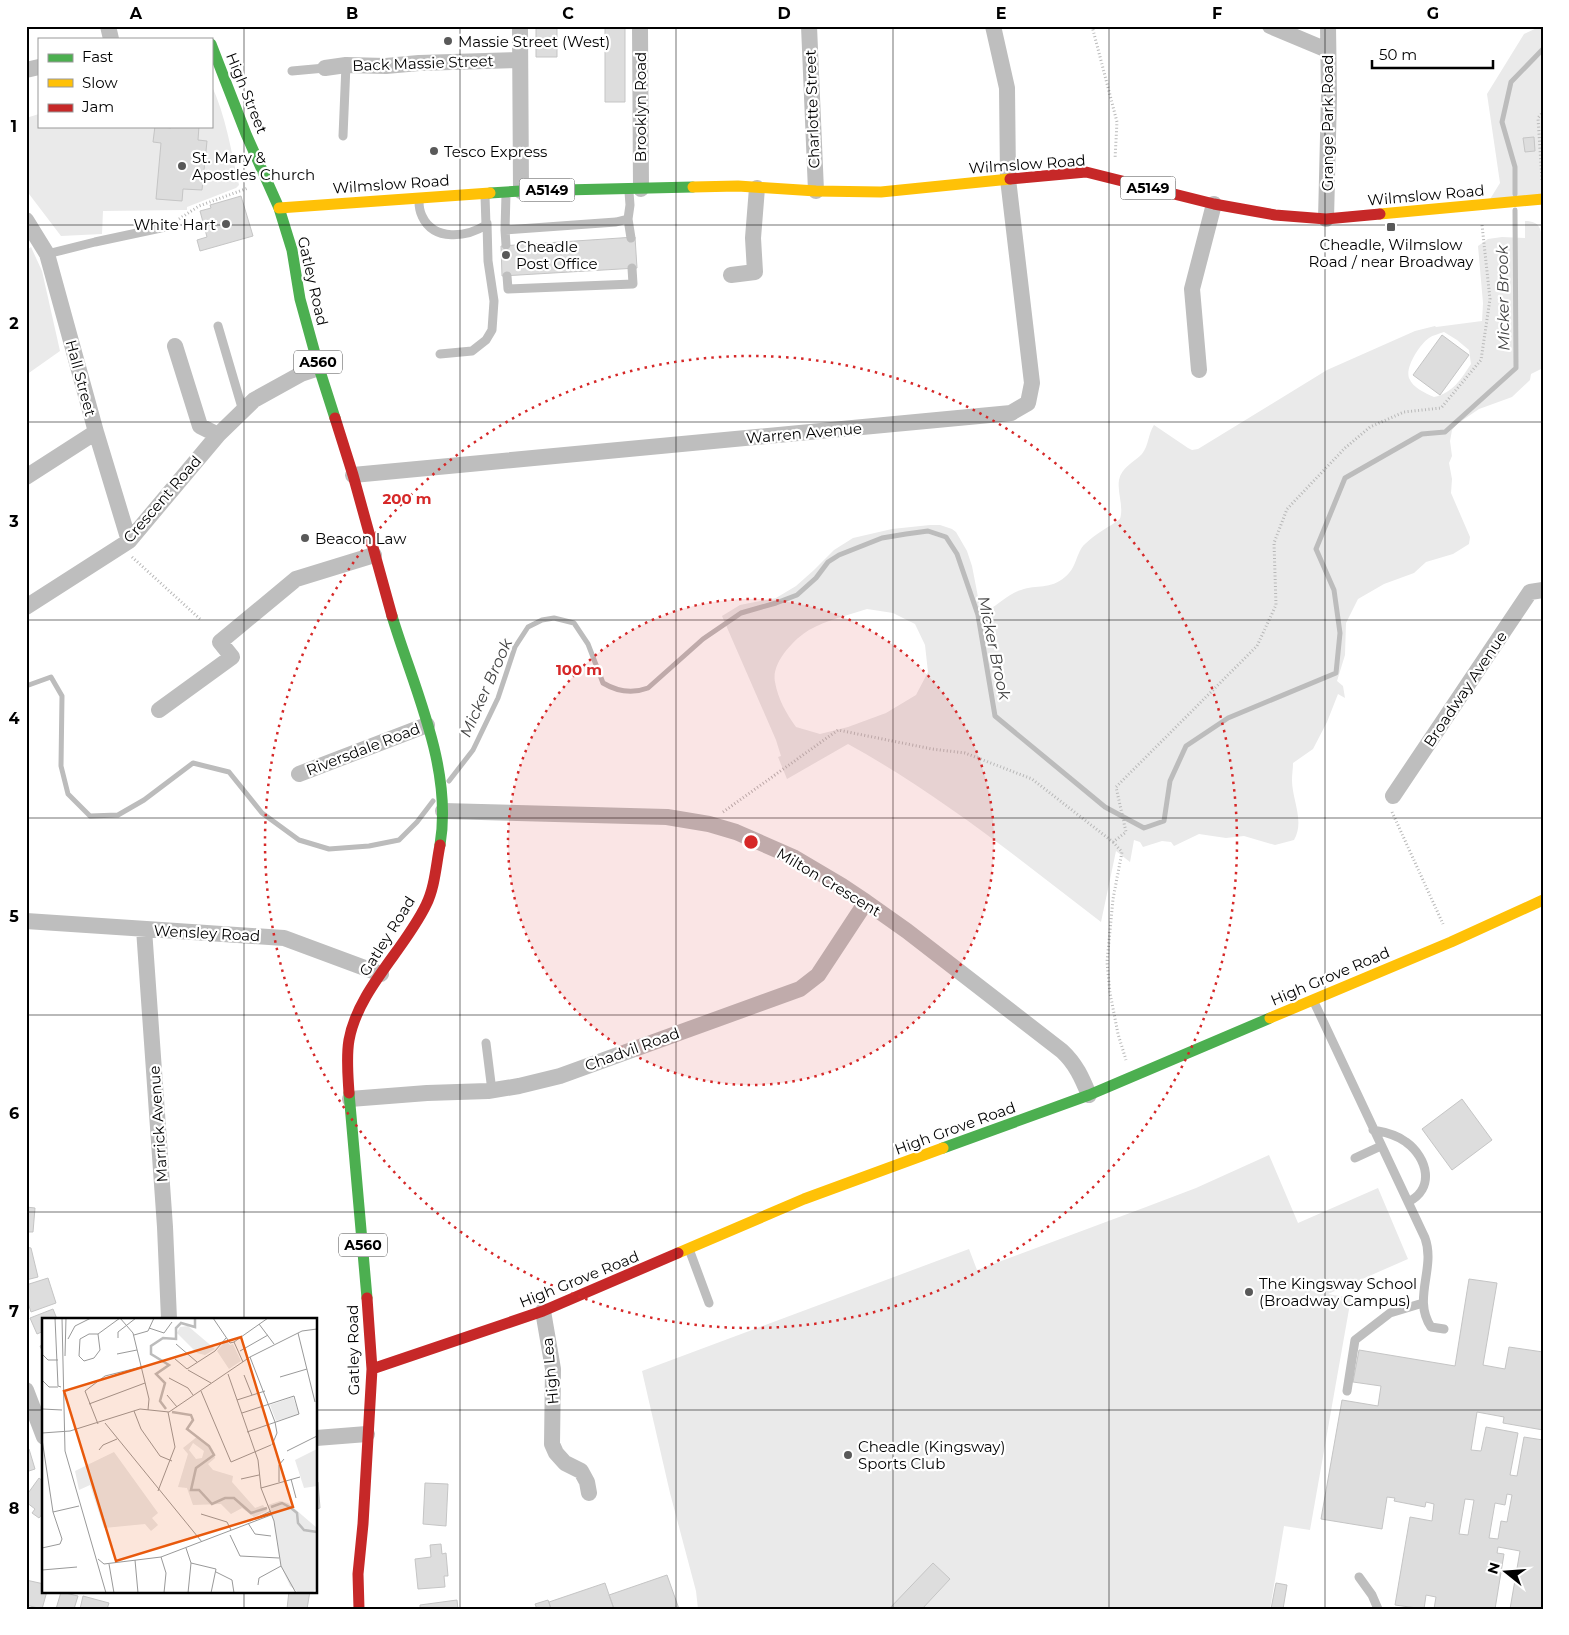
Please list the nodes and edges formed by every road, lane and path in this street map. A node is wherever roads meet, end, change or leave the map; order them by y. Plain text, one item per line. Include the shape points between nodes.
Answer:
1 (520, 26) edge
2 (640, 26) edge
3 (810, 26) edge
4 (993, 26) edge
5 (1092, 26) edge
6 (1270, 26) edge
7 (1328, 26) edge
8 (212, 46) edge
9 (1328, 50) junction
10 (520, 60) junction
11 (346, 65) junction
12 (325, 68) joint
13 (292, 71) dead end
14 (1543, 112) edge
15 (343, 136) dead end
16 (1008, 179) junction
17 (1114, 179) junction
18 (267, 180) junction
19 (1542, 182) edge
20 (757, 188) junction
21 (634, 189) junction
22 (513, 191) junction
23 (816, 191) junction
24 (484, 193) junction
25 (418, 197) junction
26 (1538, 200) edge
27 (1214, 204) junction
28 (1483, 205) junction
29 (278, 208) junction
30 (628, 219) junction
31 (1326, 219) junction
32 (26, 220) edge
33 (487, 223) junction
34 (170, 226) joint
35 (505, 230) junction
36 (631, 238) dead end
37 (506, 245) dead end
38 (47, 254) junction
39 (632, 268) dead end
40 (731, 275) dead end
41 (507, 276) dead end
42 (218, 326) dead end
43 (175, 346) dead end
44 (440, 354) dead end
45 (319, 368) junction
46 (1199, 370) dead end
47 (243, 411) junction
48 (96, 432) junction
49 (218, 435) junction
50 (353, 474) junction
51 (26, 477) edge
52 (129, 539) junction
53 (374, 555) junction
54 (1543, 590) edge
55 (26, 607) edge
56 (200, 619) dead end
57 (159, 710) dead end
58 (427, 725) junction
59 (299, 774) dead end
60 (1393, 796) joint
61 (443, 807) junction
62 (709, 824) junction
63 (1113, 842) junction
64 (1543, 900) edge
65 (866, 902) junction
66 (26, 921) edge
67 (144, 929) junction
68 (1451, 942) junction
69 (380, 974) junction
70 (1312, 1000) junction
71 (486, 1043) dead end
72 (1132, 1078) junction
73 (492, 1091) junction
74 (1089, 1095) junction
75 (350, 1099) junction
76 (1373, 1130) junction
77 (1381, 1146) junction
78 (1355, 1158) dead end
79 (1408, 1202) junction
80 (689, 1249) junction
81 (709, 1303) dead end
82 (1423, 1303) junction
83 (543, 1311) junction
84 (169, 1318) edge
85 (1444, 1329) dead end
86 (372, 1369) junction
87 (26, 1390) edge
88 (1347, 1391) dead end
89 (42, 1432) edge
90 (367, 1434) junction
91 (318, 1438) edge
92 (589, 1493) dead end
93 (1359, 1577) dead end
94 (359, 1608) edge
95 (372, 1609) edge
96 (1378, 1609) edge

1 - 10 street
2 - 21 street, Brooklyn Road
3 - 23 street, Charlotte Street
4 - 16 street, Warren Avenue via 1007,88
5 - 17 path via 1117,122
6 - 9 street
7 - 9 street, Grange Park Road
8 - 18 main road, High Street / A560
9 - 31 street, Grange Park Road
10 - 11 street, Back Massie Street
10 - 22 street
11 - 12 street, Back Massie Street
11 - 15 lane
12 - 13 lane
14 - 19 path via 1538,118
16 - 17 main road, Wilmslow Road / A5149 via 1086,172
16 - 23 main road, Wilmslow Road / A5149 via 882,192
16 - 50 street, Warren Avenue via 1032,383 1028,402 1011,413
17 - 27 main road, Wilmslow Road / A5149
18 - 29 main road, High Street / A560
18 - 34 path via 199,206
20 - 21 main road, Wilmslow Road / A5149
20 - 23 main road, Wilmslow Road / A5149
20 - 40 street via 753,238 755,272
21 - 22 main road, Wilmslow Road / A5149
21 - 30 lane
22 - 24 main road, Wilmslow Road / A5149
22 - 35 lane
24 - 25 main road, Wilmslow Road / A5149
24 - 33 lane
25 - 29 main road, Wilmslow Road / A5149
25 - 33 lane via 421,215 427,225 438,232 455,236 475,232
26 - 28 main road, Wilmslow Road / A5149
27 - 31 main road, Wilmslow Road / A5149 via 1275,216
27 - 46 street via 1192,289
28 - 31 main road, Wilmslow Road / A5149
28 - 63 path via 1490,299 1481,360 1441,408 1404,412 1370,427 1345,448 1287,509 1274,543 1276,605 1257,646 1116,787 1126,832
29 - 45 main road, Gatley Road / A560 via 292,250 300,298
30 - 35 lane
30 - 36 lane
32 - 38 street, Hall Street
33 - 44 lane via 494,301 492,330 486,340 472,351
34 - 38 lane
35 - 37 lane
38 - 48 street, Hall Street
39 - 41 lane via 633,284 508,289
42 - 47 lane
43 - 49 street via 200,426
45 - 47 street, Crescent Road via 254,400
45 - 50 main road, Gatley Road / A560
47 - 49 street, Crescent Road
48 - 51 street
48 - 52 street, Hall Street
49 - 52 street, Crescent Road
50 - 53 main road, Gatley Road / A560
52 - 55 street, Crescent Road
52 - 56 path
53 - 57 street via 296,579 220,642 232,657
53 - 58 main road, Gatley Road / A560
54 - 60 street, Broadway Avenue via 1530,592
58 - 59 street, Riversdale Road
58 - 61 main road, Gatley Road / A560 via 437,757
60 - 68 path via 1391,808
61 - 62 street, Milton Crescent via 667,817
61 - 69 main road, Gatley Road / A560 via 439,855 427,903
62 - 63 path via 733,803 838,730 965,753 1032,779
62 - 65 street, Milton Crescent via 793,857
63 - 72 path via 1122,852 1113,899 1107,962 1118,1034
64 - 68 main road, High Grove Road
65 - 73 street, Chadvil Road via 818,975 800,988 560,1076
65 - 74 street, Milton Crescent via 1062,1051 1079,1072
66 - 67 street, Wensley Road
67 - 69 street, Wensley Road via 284,938
67 - 84 street, Marrick Avenue
68 - 70 main road, High Grove Road
69 - 75 main road, Gatley Road / A560 via 360,1007 352,1028 348,1052
70 - 72 main road, High Grove Road
70 - 76 lane
71 - 73 lane
72 - 74 main road, High Grove Road
73 - 75 street, Chadvil Road
74 - 80 main road, High Grove Road via 804,1199
75 - 86 main road, Gatley Road / A560
76 - 77 lane
76 - 79 lane via 1395,1135 1419,1153 1426,1180 1416,1199
77 - 78 lane
77 - 79 lane
79 - 82 lane via 1429,1248
80 - 81 lane
80 - 83 main road, High Grove Road
82 - 85 lane via 1426,1320 1431,1327
82 - 88 lane via 1390,1312 1355,1340
83 - 86 main road, High Grove Road
83 - 92 street, High Lea via 553,1369 552,1444 565,1463 581,1471
86 - 90 main road, Gatley Road / A560
87 - 89 street
90 - 91 street
90 - 94 main road, Gatley Road / A560 via 358,1574
93 - 96 lane
94 - 95 lane

